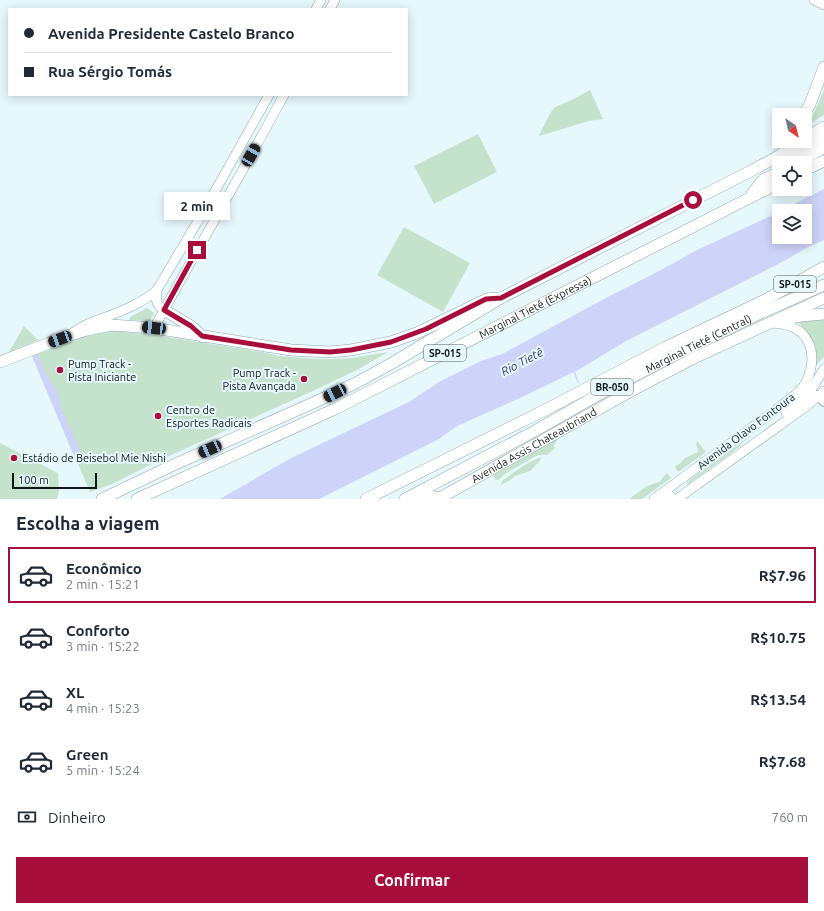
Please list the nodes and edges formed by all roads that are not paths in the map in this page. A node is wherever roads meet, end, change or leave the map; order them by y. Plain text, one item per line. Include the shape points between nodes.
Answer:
1 (814, 0) edge
2 (824, 5) edge
3 (824, 67) edge
4 (267, 96) edge
5 (283, 96) edge
6 (808, 108) edge
7 (824, 127) edge
8 (812, 135) edge
9 (824, 139) edge
10 (783, 148) edge
11 (790, 148) edge
12 (824, 148) edge
13 (777, 156) edge
14 (778, 156) edge
15 (809, 156) edge
16 (772, 160) edge
17 (824, 161) edge
18 (812, 167) edge
19 (747, 172) junction
20 (772, 176) edge
21 (772, 186) edge
22 (749, 198) junction
23 (824, 267) edge
24 (824, 274) edge
25 (824, 285) edge
26 (157, 290) junction
27 (824, 292) edge
28 (501, 298) junction
29 (824, 298) edge
30 (765, 300) junction
31 (164, 310) junction
32 (824, 314) edge
33 (754, 316) junction
34 (773, 322) junction
35 (154, 328) junction
36 (70, 335) junction
37 (202, 336) junction
38 (0, 362) edge
39 (811, 368) junction
40 (823, 369) edge
41 (805, 391) junction
42 (822, 396) edge
43 (752, 445) junction
44 (684, 477) junction
45 (692, 488) junction
46 (656, 497) edge
47 (102, 499) edge
48 (137, 499) edge
49 (366, 499) edge
50 (405, 499) edge
51 (423, 499) edge
52 (439, 499) edge
53 (671, 499) edge
54 (677, 499) edge

1 - 2 main road
3 - 6 highway
4 - 26 main road
5 - 31 main road
7 - 8 highway
9 - 19 highway via 761,172
10 - 13 highway
11 - 14 highway
12 - 15 highway
16 - 19 highway
17 - 18 highway
19 - 28 highway
20 - 22 highway via 763,180
21 - 22 highway, Marginal Tietê (Expressa) / SP-015
22 - 48 highway, Marginal Tietê (Expressa) / SP-015 via 359,398
23 - 30 highway, SP-015
24 - 30 highway, SP-015
25 - 33 highway, Marginal Tietê (Central) / BR-050
26 - 31 main road via 157,304
26 - 36 main road via 129,307 85,324
27 - 33 highway via 767,316
28 - 37 highway via 486,299 426,329 391,342 351,350 291,350
28 - 47 highway via 350,386
29 - 34 highway, Avenida Assis Chateaubriand
30 - 49 highway, SP-015 via 659,350
31 - 35 main road
31 - 37 highway via 191,326
32 - 34 highway
33 - 50 highway, Marginal Tietê (Central) / BR-050 via 630,378
34 - 39 main road, Avenida Olavo Fontoura via 789,325 800,331 811,350
34 - 52 highway, Avenida Assis Chateaubriand via 637,387
35 - 36 highway via 111,325
35 - 37 highway
36 - 38 highway
39 - 40 main road via 814,371
39 - 41 main road, Avenida Olavo Fontoura
40 - 41 main road
40 - 42 main road
41 - 42 main road
41 - 43 main road via 800,402 754,440
41 - 44 main road, Avenida Olavo Fontoura
42 - 43 main road, Avenida Olavo Fontoura
43 - 45 main road, Avenida Olavo Fontoura
44 - 45 main road via 682,486
44 - 46 main road, Avenida Olavo Fontoura
45 - 54 main road, Avenida Olavo Fontoura
46 - 53 main road via 669,495
51 - 52 highway via 431,496

